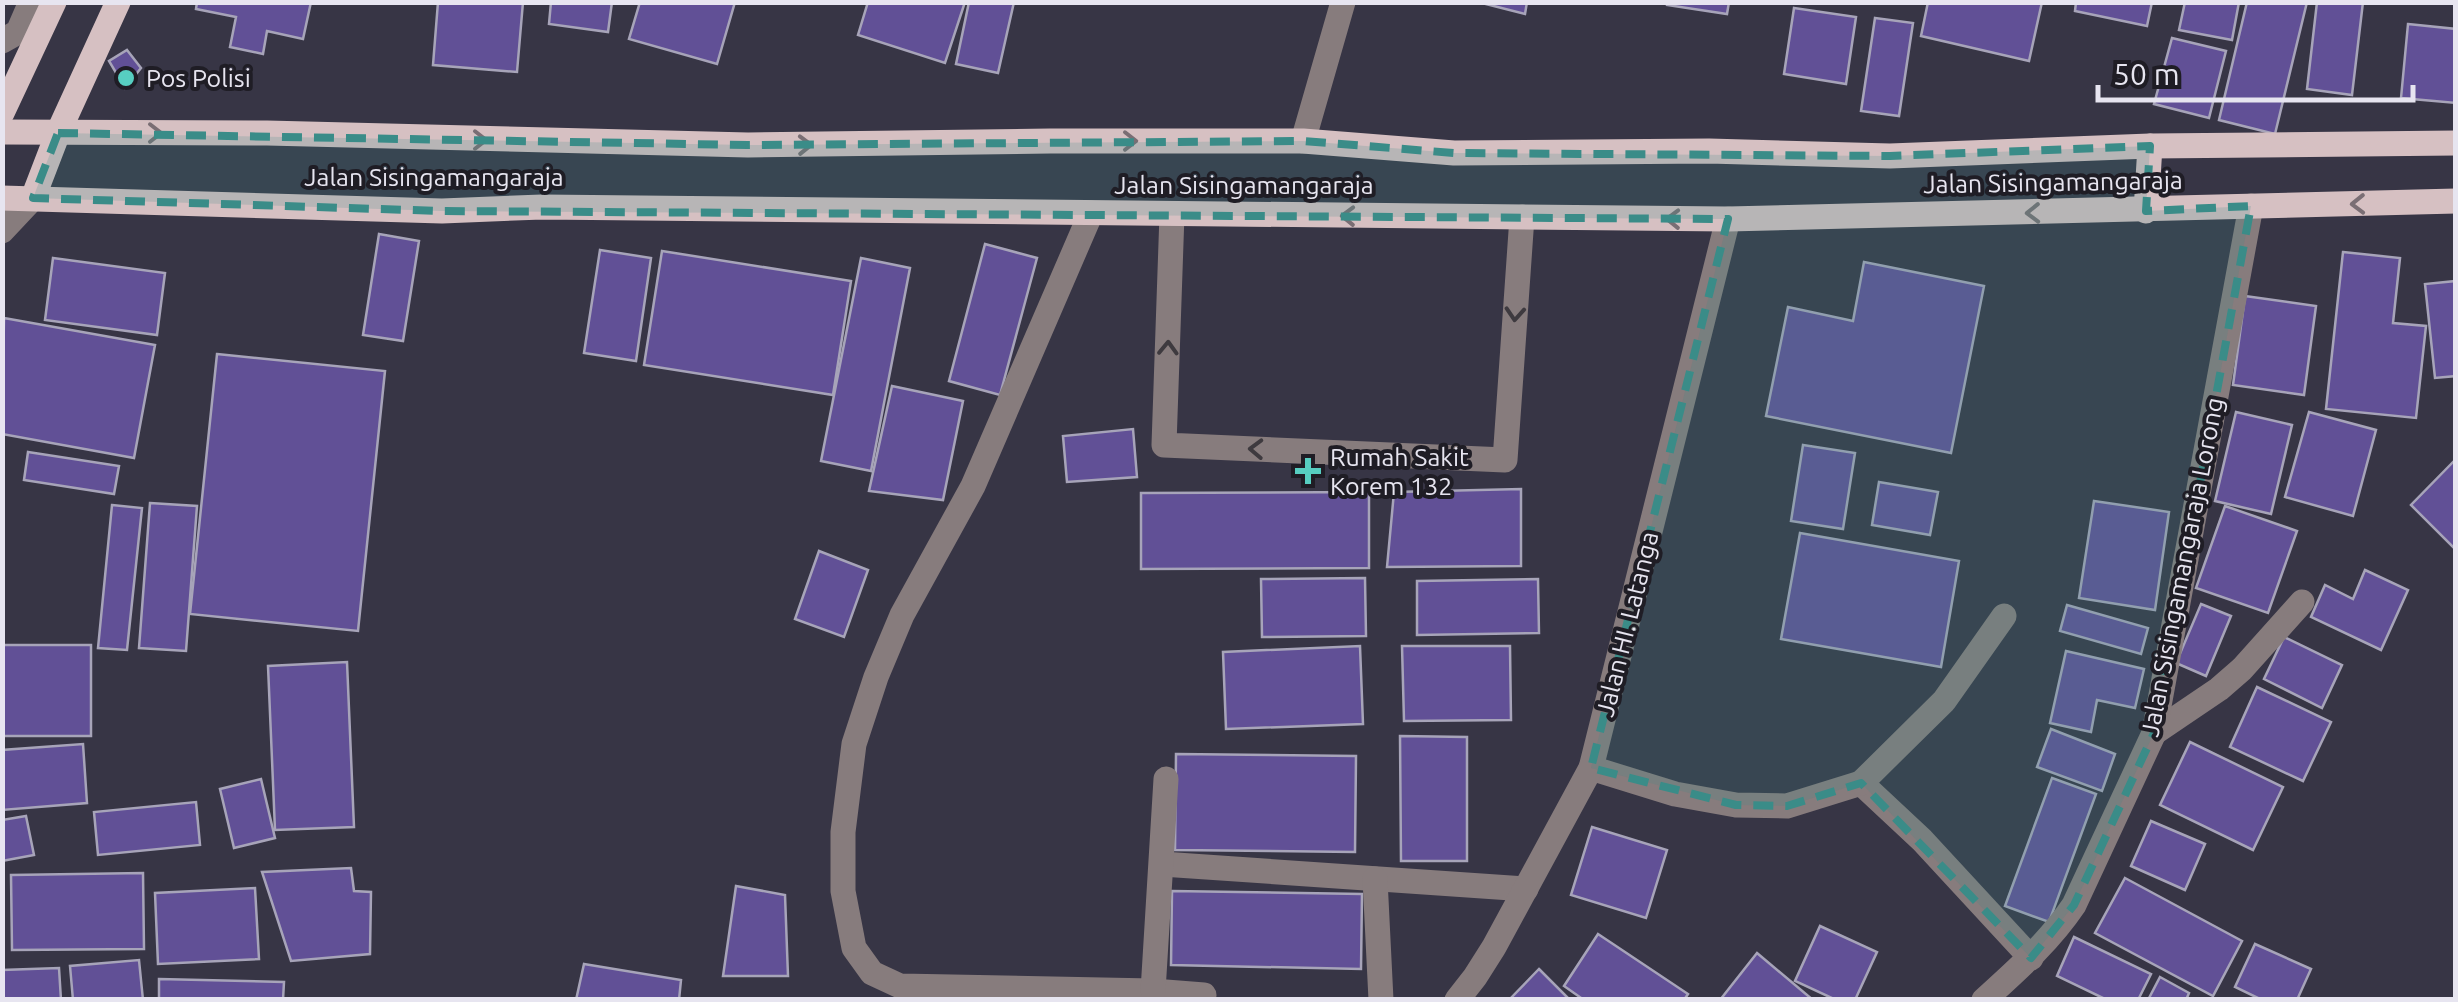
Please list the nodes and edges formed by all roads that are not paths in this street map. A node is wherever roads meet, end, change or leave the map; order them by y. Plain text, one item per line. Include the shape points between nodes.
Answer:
1 (32, 2) edge
2 (54, 2) edge
3 (118, 2) edge
4 (1343, 2) edge
5 (2, 41) edge
6 (2, 114) edge
7 (2, 132) edge
8 (58, 132) junction
9 (1303, 141) junction
10 (2456, 143) edge
11 (2150, 146) junction
12 (2, 198) edge
13 (33, 198) junction
14 (2456, 201) edge
15 (2251, 206) junction
16 (2146, 211) junction
17 (1092, 214) junction
18 (1172, 214) junction
19 (1522, 217) junction
20 (1728, 220) junction
21 (2, 232) edge
22 (2302, 602) dead end
23 (2004, 616) dead end
24 (2154, 733) junction
25 (1591, 768) junction
26 (1166, 780) dead end
27 (1861, 783) junction
28 (1162, 864) junction
29 (1375, 879) junction
30 (1526, 889) junction
31 (2031, 958) junction
32 (1153, 991) junction
33 (1204, 994) dead end
34 (1381, 1000) edge
35 (1457, 1000) edge
36 (1984, 1000) edge

1 - 5 street via 18,32
2 - 6 main road
3 - 8 main road
4 - 9 street
7 - 8 main road, Jalan Sisingamangaraja
8 -> 9 main road, Jalan Sisingamangaraja via 748,145
8 - 13 main road
9 - 11 main road, Jalan Sisingamangaraja via 1454,152 1890,156
10 - 11 main road, Jalan Sisingamangaraja
11 - 16 main road
12 - 13 main road, Jalan Sisingamangaraja
13 - 17 main road, Jalan Sisingamangaraja via 442,211
13 - 21 street
14 -> 15 main road, Jalan Sisingamangaraja
15 - 16 main road, Jalan Sisingamangaraja
15 - 24 street, Jalan Sisingamangaraja Lorong
16 -> 20 main road, Jalan Sisingamangaraja
17 - 18 main road, Jalan Sisingamangaraja
17 - 32 street via 972,486 876,678 854,744 843,891 854,948 872,973 900,986
19 -> 18 main road, Jalan Sisingamangaraja
19 -> 18 street via 1505,460 1164,446
20 -> 19 main road, Jalan Sisingamangaraja
20 - 25 street, Jalan HI. Latanga
22 - 24 street via 2220,689
23 - 27 street via 1944,701
24 - 31 street, Jalan Sisingamangaraja Lorong via 2074,905
25 - 27 street via 1736,805 1786,806
25 - 30 street, Jalan HI. Latanga
26 - 28 street
27 - 31 street
28 - 29 street
28 - 32 street
29 - 30 street
29 - 34 street
30 - 35 street, Jalan HI. Latanga
31 - 36 street, Jalan Sisingamangaraja Lorong
32 - 33 street

